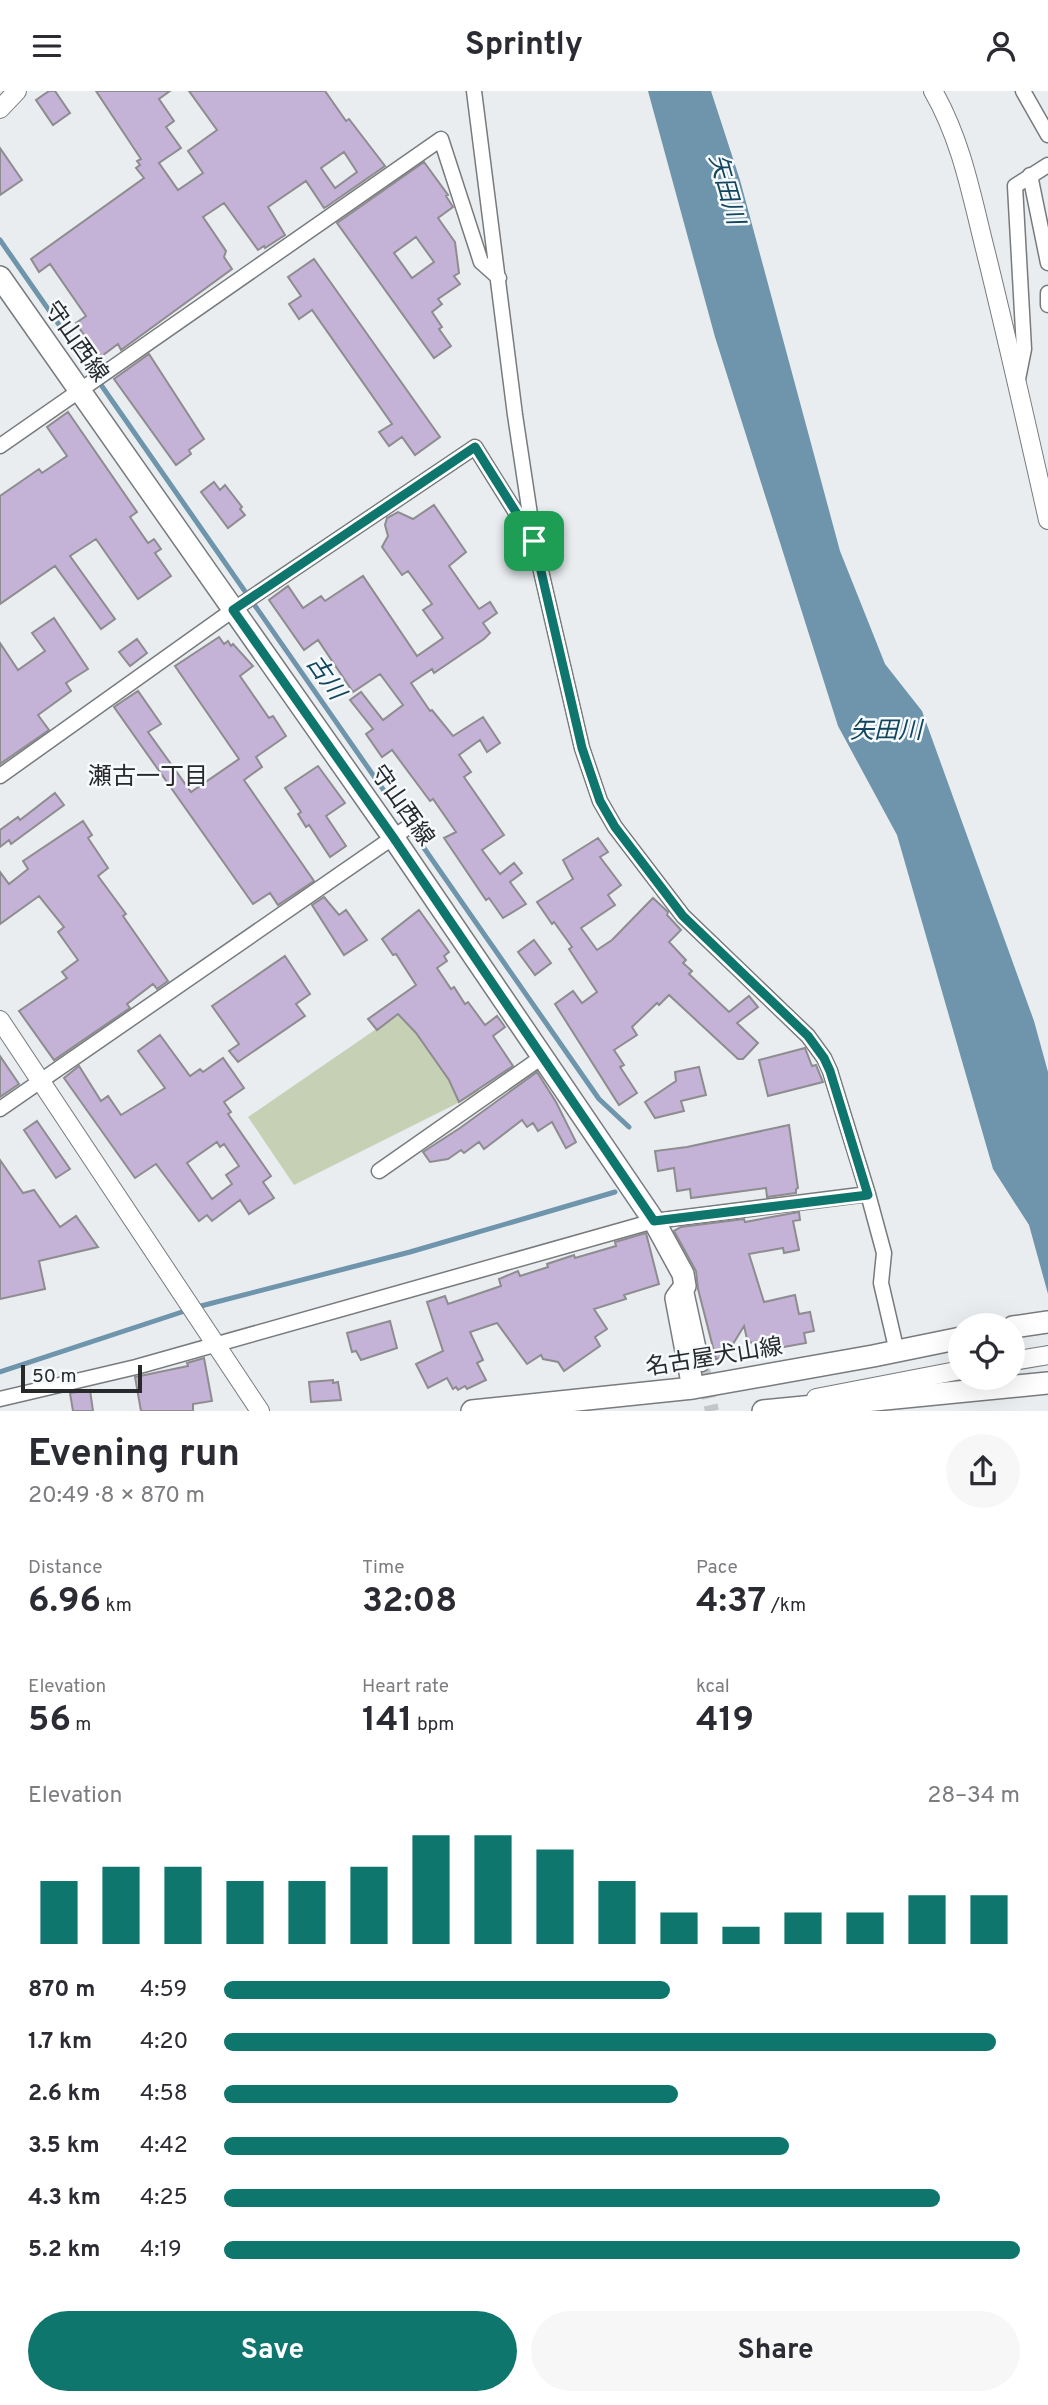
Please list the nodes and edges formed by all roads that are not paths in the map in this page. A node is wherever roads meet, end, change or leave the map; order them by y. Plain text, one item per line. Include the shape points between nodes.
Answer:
1 (17, 91) edge
2 (474, 91) edge
3 (933, 91) edge
4 (1023, 91) edge
5 (0, 109) edge
6 (1048, 135) edge
7 (1048, 165) edge
8 (1030, 175) junction
9 (1048, 263) edge
10 (0, 277) edge
11 (499, 278) junction
12 (1048, 293) edge
13 (1048, 305) edge
14 (1017, 380) junction
15 (90, 382) junction
16 (0, 446) edge
17 (1048, 520) edge
18 (534, 541) junction
19 (244, 602) junction
20 (0, 776) edge
21 (403, 830) junction
22 (0, 1020) edge
23 (542, 1057) junction
24 (41, 1080) junction
25 (0, 1108) edge
26 (379, 1171) dead end
27 (868, 1195) junction
28 (654, 1221) junction
29 (685, 1286) junction
30 (1048, 1322) edge
31 (1025, 1325) edge
32 (948, 1341) edge
33 (217, 1345) junction
34 (901, 1351) junction
35 (1048, 1355) edge
36 (1025, 1359) edge
37 (702, 1364) tunnel mouth
38 (948, 1377) edge
39 (1048, 1383) edge
40 (693, 1388) junction
41 (912, 1396) edge
42 (0, 1399) edge
43 (772, 1410) edge
44 (260, 1411) edge
45 (472, 1411) edge

1 - 5 street
2 - 11 street
3 - 14 street via 959,147
4 - 6 street
7 - 8 street
8 - 9 street
8 - 14 street via 1015,186 1024,349
10 - 15 main road, 守山西線
11 - 15 street via 481,261 441,139
11 - 18 street
12 - 13 street
14 - 17 street
15 - 16 street
15 - 19 main road, 守山西線
18 - 19 street via 475,447
18 - 27 street via 582,748 600,801 683,916 808,1036 824,1058
19 - 20 street
19 - 21 main road, 守山西線
21 - 23 main road, 守山西線
21 - 24 street
22 - 24 street
23 - 26 street
23 - 28 main road, 守山西線
24 - 25 street
24 - 33 street
27 - 28 street
27 - 34 street via 884,1253 881,1283
28 - 29 main road, 守山西線
28 - 33 street
29 - 37 street
29 - 40 main road via 676,1298
30 - 31 main road
32 - 34 main road, 名古屋犬山線
33 - 42 street
33 - 44 street
34 - 40 main road, 名古屋犬山線
35 - 36 street
38 - 41 street
39 - 41 main road
40 - 45 main road, 名古屋犬山線
41 - 43 main road

